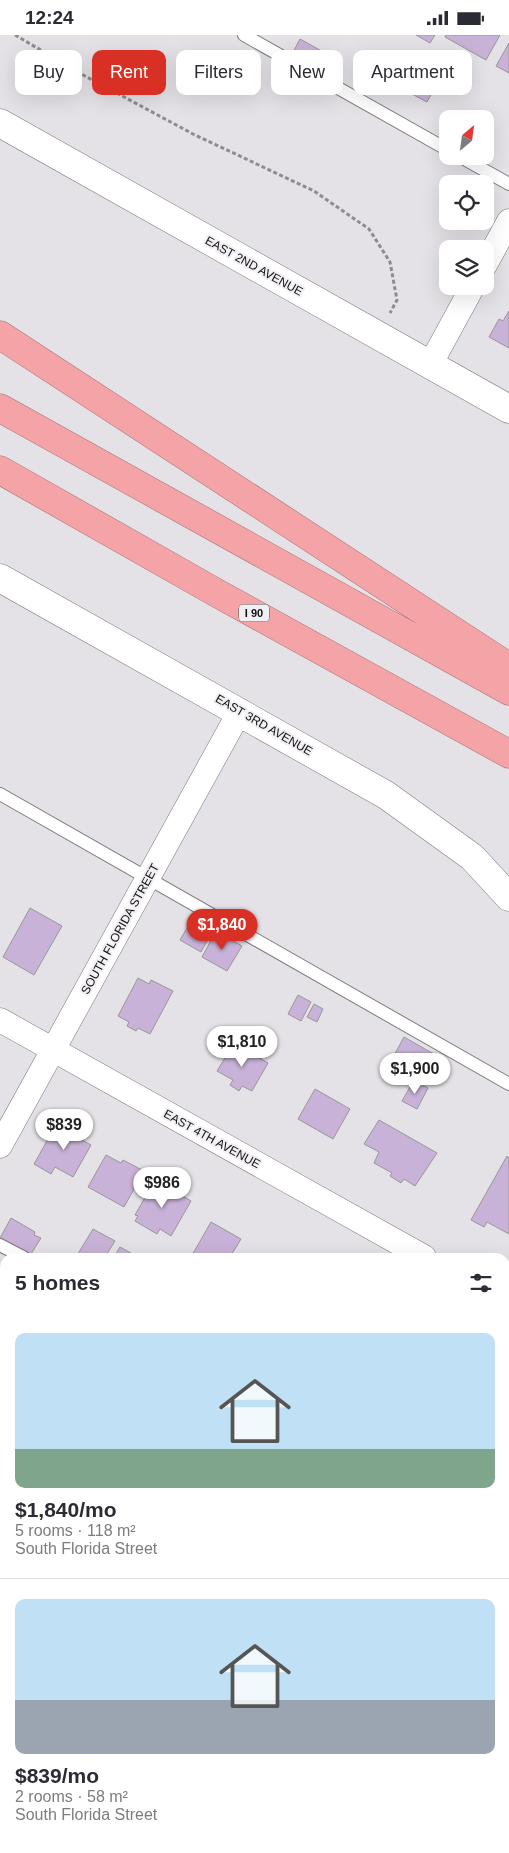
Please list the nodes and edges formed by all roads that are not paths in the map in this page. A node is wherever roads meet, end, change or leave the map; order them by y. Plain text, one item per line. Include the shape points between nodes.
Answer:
1 (244, 35) edge
2 (0, 123) edge
3 (439, 144) edge
4 (475, 165) edge
5 (509, 184) edge
6 (509, 221) edge
7 (494, 248) edge
8 (469, 295) edge
9 (0, 335) edge
10 (430, 365) junction
11 (0, 408) edge
12 (509, 409) edge
13 (0, 470) edge
14 (0, 579) edge
15 (509, 667) edge
16 (509, 691) edge
17 (240, 711) junction
18 (509, 754) edge
19 (0, 795) edge
20 (148, 877) junction
21 (509, 897) edge
22 (0, 1020) edge
23 (53, 1049) junction
24 (509, 1084) edge
25 (0, 1146) edge
26 (0, 1245) edge
27 (15, 1253) edge
28 (417, 1253) edge

1 - 3 lane
2 - 10 street, EAST 2ND AVENUE
4 - 5 lane
6 - 7 street
8 - 10 street
9 - 15 highway
10 - 12 street, EAST 2ND AVENUE
11 - 16 highway
13 - 18 highway, I 90
14 - 17 street, EAST 3RD AVENUE
17 - 20 street, SOUTH FLORIDA STREET
17 - 21 street, EAST 3RD AVENUE via 386,795 472,857
19 - 20 lane
20 - 23 street, SOUTH FLORIDA STREET
20 - 24 lane
22 - 23 street, EAST 4TH AVENUE
23 - 25 street, SOUTH FLORIDA STREET
23 - 28 street, EAST 4TH AVENUE
26 - 27 lane

